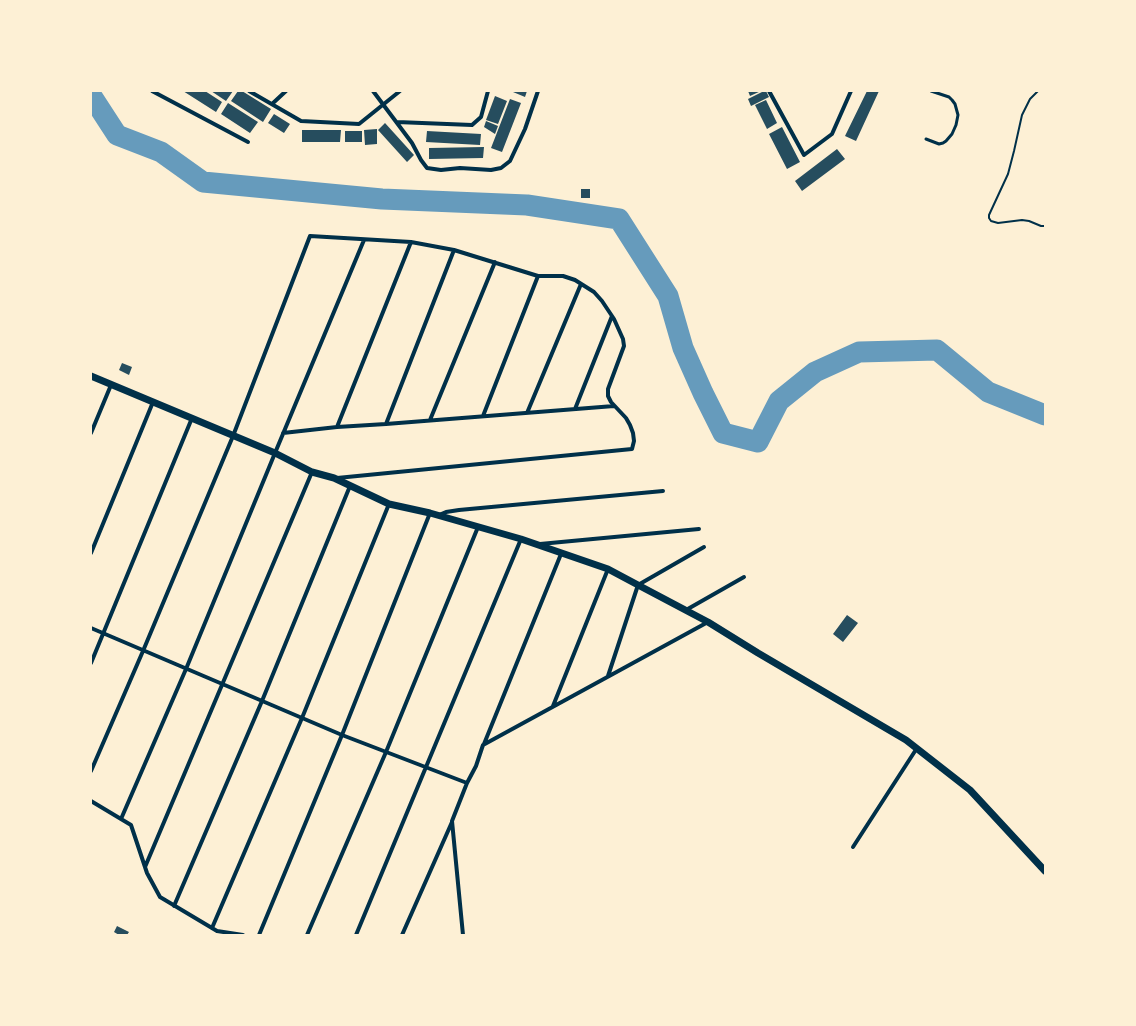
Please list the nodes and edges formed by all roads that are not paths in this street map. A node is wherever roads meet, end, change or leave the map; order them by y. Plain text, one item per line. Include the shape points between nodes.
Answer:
1 (152, 91) edge
2 (162, 91) edge
3 (249, 91) edge
4 (286, 91) edge
5 (373, 91) edge
6 (400, 91) edge
7 (488, 91) edge
8 (538, 91) edge
9 (769, 91) edge
10 (851, 91) edge
11 (931, 91) edge
12 (158, 95) junction
13 (272, 104) junction
14 (384, 105) junction
15 (397, 122) junction
16 (926, 139) dead end
17 (248, 142) dead end
18 (364, 240) junction
19 (411, 242) junction
20 (454, 250) junction
21 (495, 262) junction
22 (538, 276) junction
23 (582, 284) junction
24 (612, 316) junction
25 (91, 376) edge
26 (111, 385) junction
27 (153, 402) junction
28 (614, 406) junction
29 (575, 409) junction
30 (527, 413) junction
31 (483, 416) junction
32 (192, 418) junction
33 (430, 420) junction
34 (386, 424) junction
35 (336, 427) junction
36 (283, 433) junction
37 (91, 434) edge
38 (233, 436) junction
39 (275, 453) junction
40 (312, 472) junction
41 (334, 478) junction
42 (350, 486) junction
43 (663, 491) dead end
44 (389, 504) junction
45 (434, 515) junction
46 (478, 527) junction
47 (699, 529) dead end
48 (521, 539) junction
49 (536, 544) junction
50 (704, 547) dead end
51 (91, 553) edge
52 (560, 554) junction
53 (608, 570) junction
54 (744, 576) dead end
55 (638, 585) junction
56 (686, 610) junction
57 (708, 622) junction
58 (91, 628) edge
59 (103, 634) junction
60 (143, 651) junction
61 (91, 663) edge
62 (186, 669) junction
63 (608, 676) junction
64 (223, 685) junction
65 (262, 702) junction
66 (553, 706) junction
67 (302, 718) junction
68 (342, 735) junction
69 (483, 745) junction
70 (917, 748) junction
71 (386, 752) junction
72 (426, 767) junction
73 (91, 770) edge
74 (468, 783) junction
75 (91, 801) edge
76 (121, 819) junction
77 (452, 821) junction
78 (853, 847) dead end
79 (145, 867) junction
80 (1045, 871) edge
81 (174, 906) junction
82 (212, 928) junction
83 (243, 935) edge
84 (259, 935) edge
85 (307, 935) edge
86 (356, 935) edge
87 (402, 935) edge
88 (463, 935) edge

1 - 12 street
2 - 12 street
3 - 13 street
4 - 13 street
5 - 14 street
6 - 14 street
7 - 15 street via 481,117 472,125
8 - 15 street via 525,129 510,161 501,168 427,168
9 - 10 street via 804,155 832,134
11 - 16 lane via 949,97 955,104 958,115 952,134 946,141 938,144
12 - 17 street
13 - 14 street via 301,121 359,124
14 - 15 street
18 - 19 street
18 - 36 street
18 - 38 street via 310,236
19 - 20 street
19 - 35 street
20 - 21 street
20 - 34 street
21 - 22 street
21 - 33 street
22 - 23 street via 564,276
22 - 31 street
23 - 24 street via 594,292
23 - 30 street
24 - 28 street via 624,346 608,389 608,396
24 - 29 street
25 - 26 street
26 - 27 street
26 - 37 street
27 - 32 street
27 - 51 street
28 - 29 street
28 - 41 street via 630,425 634,441 632,449
29 - 30 street
30 - 31 street
31 - 33 street
32 - 38 street
32 - 59 street
33 - 34 street
34 - 35 street
35 - 36 street
36 - 39 street
38 - 39 street
38 - 60 street
39 - 40 street
39 - 62 street
40 - 41 street
40 - 64 street
41 - 42 street
42 - 44 street
42 - 65 street
43 - 45 street via 459,510
44 - 45 street
44 - 67 street
45 - 46 street
45 - 68 street
46 - 48 street
46 - 71 street
47 - 49 street
48 - 49 street
48 - 72 street
49 - 52 street
50 - 55 street
52 - 53 street
52 - 69 street
53 - 55 street
53 - 66 street
54 - 56 street
55 - 56 street
55 - 63 street
56 - 57 street
57 - 63 street
57 - 70 street via 898,734
58 - 59 street
59 - 60 street
59 - 61 street
60 - 62 street
60 - 73 street
62 - 64 street
62 - 76 street
63 - 66 street
64 - 65 street
64 - 79 street
65 - 67 street
65 - 81 street
66 - 69 street
67 - 68 street
67 - 82 street
68 - 71 street
68 - 84 street
69 - 74 street
70 - 78 street
70 - 80 street via 970,790
71 - 72 street
71 - 85 street
72 - 74 street
72 - 86 street
74 - 77 street
75 - 76 street
76 - 79 street via 131,825
77 - 87 street
77 - 88 street
79 - 81 street via 160,898
81 - 82 street
82 - 83 street

